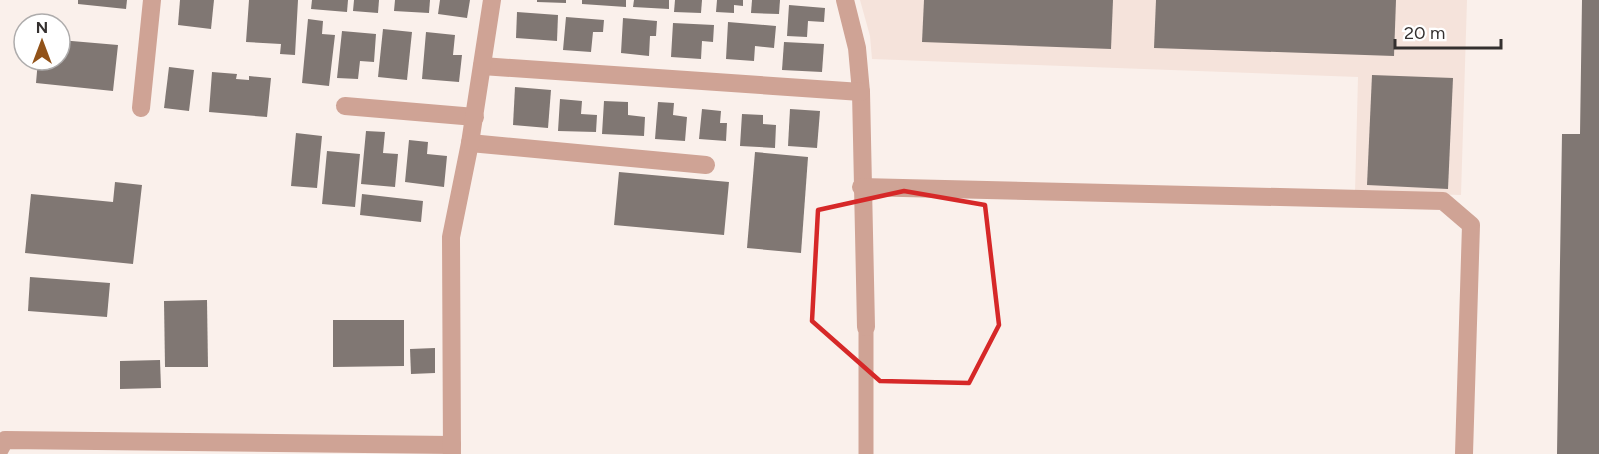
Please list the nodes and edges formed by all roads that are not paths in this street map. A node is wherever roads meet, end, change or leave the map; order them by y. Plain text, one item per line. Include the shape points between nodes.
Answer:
1 (152, 0) edge
2 (492, 0) edge
3 (845, 0) edge
4 (482, 66) junction
5 (861, 92) junction
6 (345, 106) dead end
7 (141, 108) dead end
8 (474, 117) junction
9 (470, 143) junction
10 (706, 165) dead end
11 (861, 187) junction
12 (866, 327) joint
13 (0, 449) edge
14 (452, 450) edge
15 (866, 454) edge
16 (1464, 454) edge

1 - 7 street
2 - 4 street
3 - 5 street via 857,48
4 - 5 street
4 - 8 street
5 - 11 street
6 - 8 street
8 - 9 street
9 - 10 street
9 - 14 street via 451,237
11 - 12 street
11 - 16 street via 1443,201 1471,225
12 - 15 lane
13 - 14 street via 5,440

